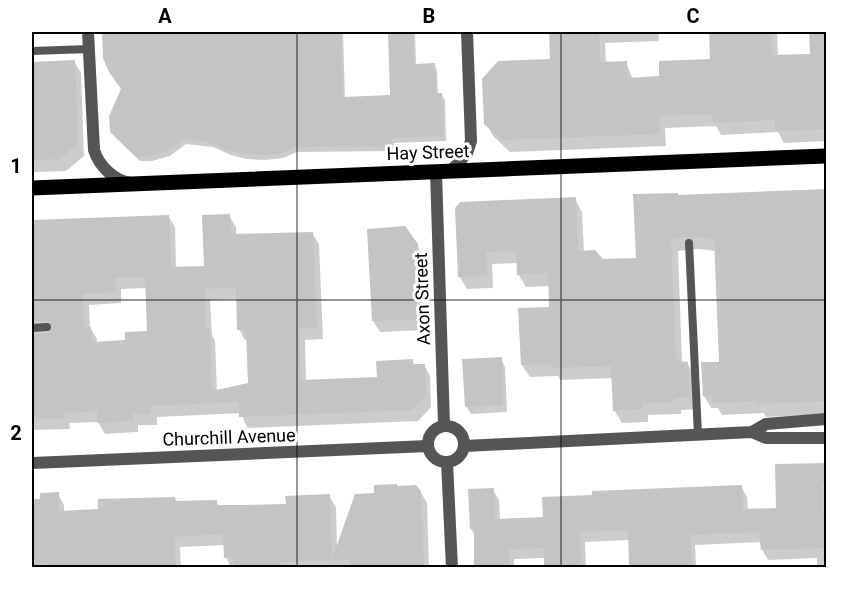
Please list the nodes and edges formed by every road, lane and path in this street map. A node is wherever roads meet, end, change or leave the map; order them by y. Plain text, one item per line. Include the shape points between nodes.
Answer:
1 (88, 32) edge
2 (466, 32) edge
3 (89, 49) junction
4 (32, 51) edge
5 (826, 156) edge
6 (443, 171) junction
7 (138, 184) junction
8 (32, 188) edge
9 (690, 243) dead end
10 (47, 327) dead end
11 (32, 328) edge
12 (826, 419) edge
13 (444, 425) junction
14 (752, 432) junction
15 (698, 435) junction
16 (826, 438) edge
17 (428, 446) junction
18 (465, 446) junction
19 (447, 462) junction
20 (32, 463) edge
21 (452, 567) edge

1 - 3 street
2 - 6 street via 471,141 467,153
3 - 4 lane
3 - 7 street via 96,156 118,179
5 - 6 main road, Hay Street
6 - 7 main road, Hay Street
6 - 13 street, Axon Street
7 - 8 main road, Hay Street
9 - 15 lane
10 - 11 lane
12 - 14 street via 766,424
13 - 17 street via 434,430
13 - 18 street via 460,430
14 - 15 street
14 - 16 street via 766,438
15 - 18 street
17 - 19 street via 435,458
17 - 20 street, Churchill Avenue
18 - 19 street via 457,459
19 - 21 street

